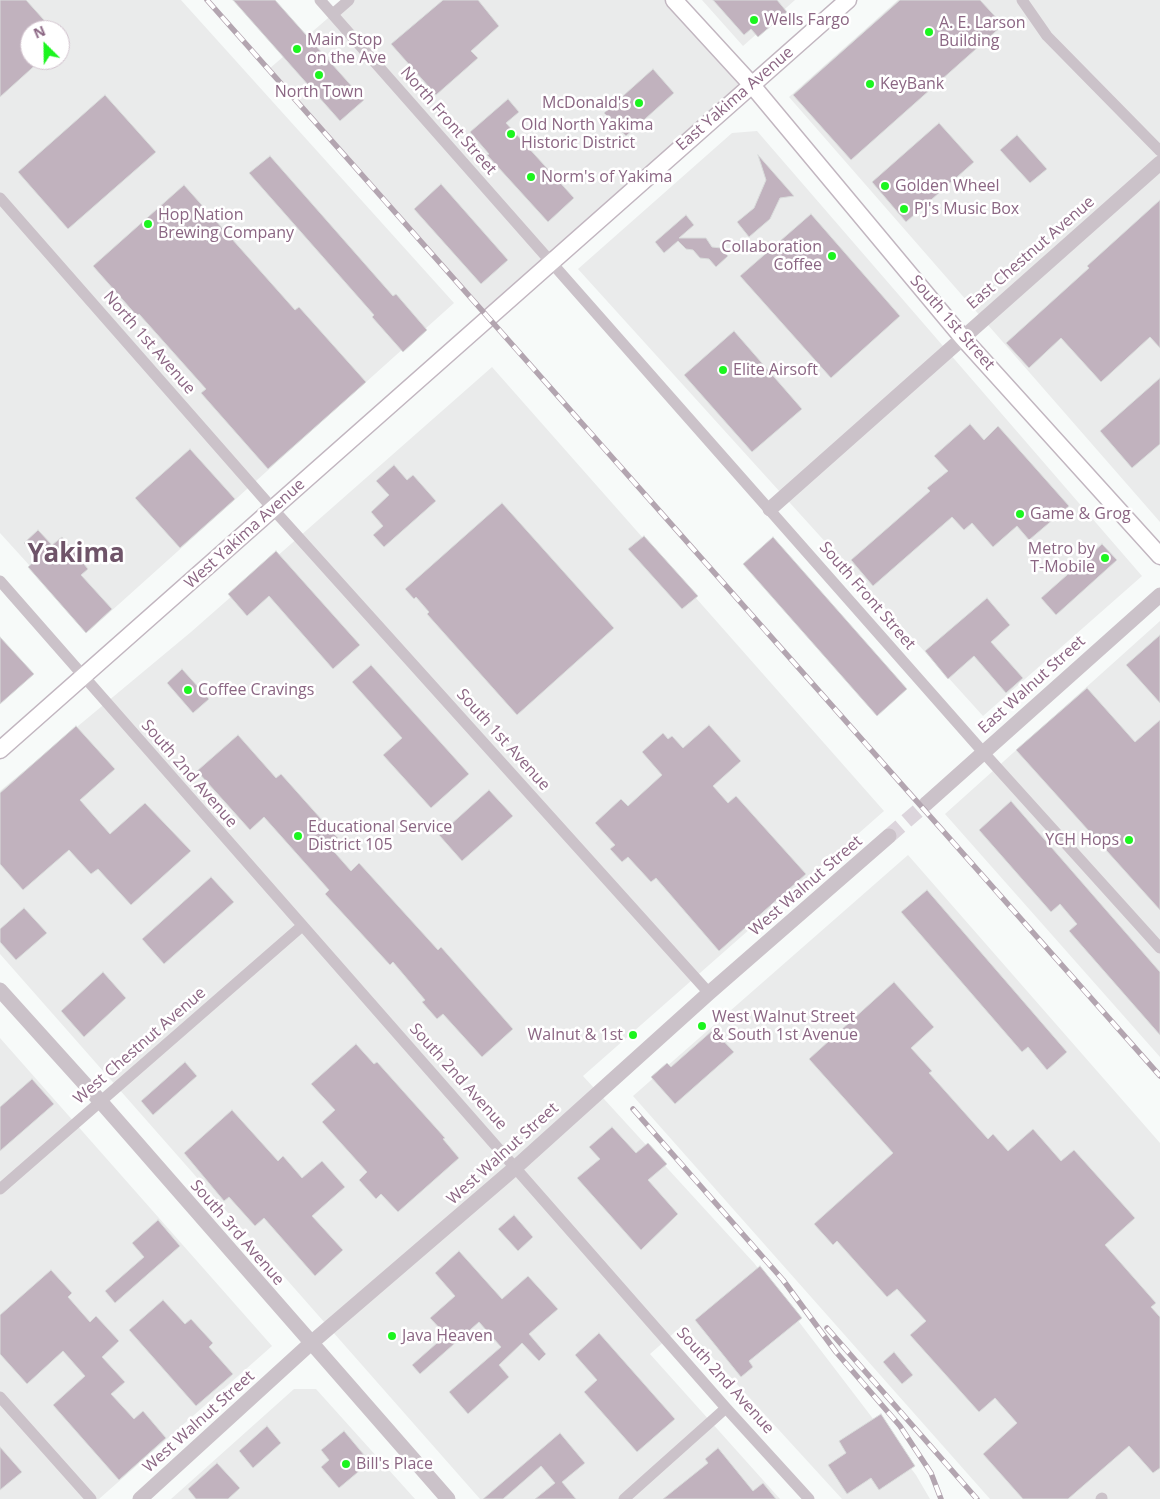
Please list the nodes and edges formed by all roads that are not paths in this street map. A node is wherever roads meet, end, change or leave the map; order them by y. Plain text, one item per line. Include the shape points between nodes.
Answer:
1 (320, 0) edge
2 (349, 0) edge
3 (674, 0) edge
4 (848, 0) edge
5 (1022, 0) edge
6 (333, 14) junction
7 (751, 84) junction
8 (1160, 151) edge
9 (1160, 163) edge
10 (0, 198) edge
11 (551, 264) junction
12 (489, 318) joint
13 (962, 337) junction
14 (273, 509) junction
15 (770, 509) junction
16 (1160, 556) edge
17 (0, 581) edge
18 (1160, 595) edge
19 (82, 677) junction
20 (0, 750) edge
21 (983, 752) junction
22 (928, 803) tunnel mouth
23 (889, 836) tunnel mouth
24 (302, 926) junction
25 (1160, 948) edge
26 (0, 990) edge
27 (709, 993) junction
28 (101, 1102) junction
29 (516, 1167) junction
30 (0, 1189) edge
31 (310, 1344) junction
32 (0, 1398) edge
33 (726, 1408) junction
34 (92, 1499) edge
35 (140, 1499) edge
36 (448, 1499) edge
37 (624, 1499) edge
38 (809, 1499) edge

1 - 6 street, North Front Street
2 - 6 street
3 - 7 main road, South 1st Street
4 - 7 main road, East Yakima Avenue
5 - 8 street via 1047,36
6 - 11 street, North Front Street
7 - 11 main road, East Yakima Avenue
7 - 13 main road, South 1st Street
9 - 13 street, East Chestnut Avenue
10 - 14 street, North 1st Avenue
11 - 12 main road, East Yakima Avenue
11 - 15 street, South Front Street
12 - 14 main road, West Yakima Avenue
13 - 15 street, East Chestnut Avenue
13 - 16 main road, South 1st Street
14 - 19 main road, West Yakima Avenue
14 - 27 street, South 1st Avenue
15 - 21 street, South Front Street
17 - 19 street, South 2nd Avenue
18 - 21 street, East Walnut Street
19 - 20 main road, West Yakima Avenue
19 - 24 street, South 2nd Avenue
21 - 22 street, East Walnut Street
21 - 25 street, South Front Street
23 - 27 street, West Walnut Street
24 - 28 street, West Chestnut Avenue
24 - 29 street, South 2nd Avenue
26 - 28 street, South 3rd Avenue
27 - 29 street, West Walnut Street
28 - 30 street, West Chestnut Avenue
28 - 31 street, South 3rd Avenue
29 - 31 street, West Walnut Street
29 - 33 street, South 2nd Avenue
31 - 35 street, West Walnut Street
31 - 36 street, South 3rd Avenue
32 - 34 street
33 - 37 street
33 - 38 street, South 2nd Avenue

